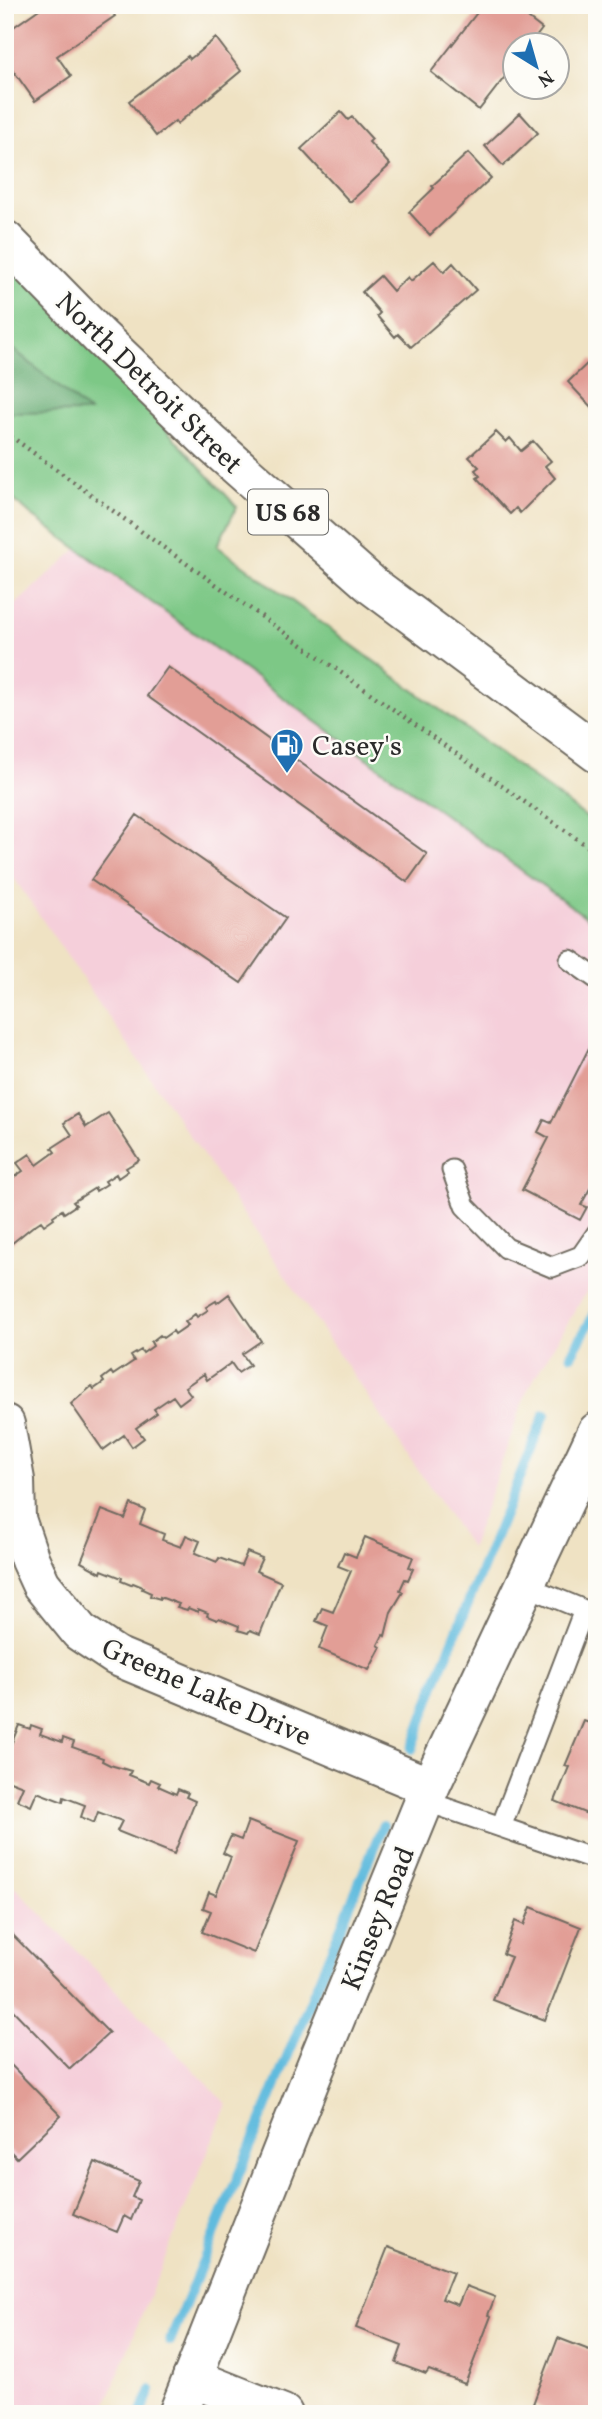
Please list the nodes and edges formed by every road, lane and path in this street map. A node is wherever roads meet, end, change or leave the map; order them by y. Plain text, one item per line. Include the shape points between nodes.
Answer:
1 (5, 240) edge
2 (5, 432) edge
3 (597, 753) edge
4 (597, 853) edge
5 (570, 960) dead end
6 (597, 979) edge
7 (452, 1170) dead end
8 (597, 1233) edge
9 (5, 1424) edge
10 (597, 1432) edge
11 (524, 1585) junction
12 (591, 1612) edge
13 (427, 1794) junction
14 (501, 1827) junction
15 (597, 1860) edge
16 (192, 2378) junction
17 (178, 2414) edge
18 (282, 2414) edge

1 - 3 main road, North Detroit Street / US 68 via 211,443 373,586
2 - 4 path
5 - 6 lane
7 - 8 lane via 465,1206 506,1248 552,1268 581,1256
9 - 13 main road, Greene Lake Drive via 16,1519 30,1560 41,1584 80,1632 116,1656
10 - 11 main road, Kinsey Road
11 - 12 lane
11 - 13 main road, Kinsey Road
12 - 14 lane
13 - 14 lane
13 - 16 main road, Kinsey Road
14 - 15 lane
16 - 17 main road, Kinsey Road
16 - 18 main road

